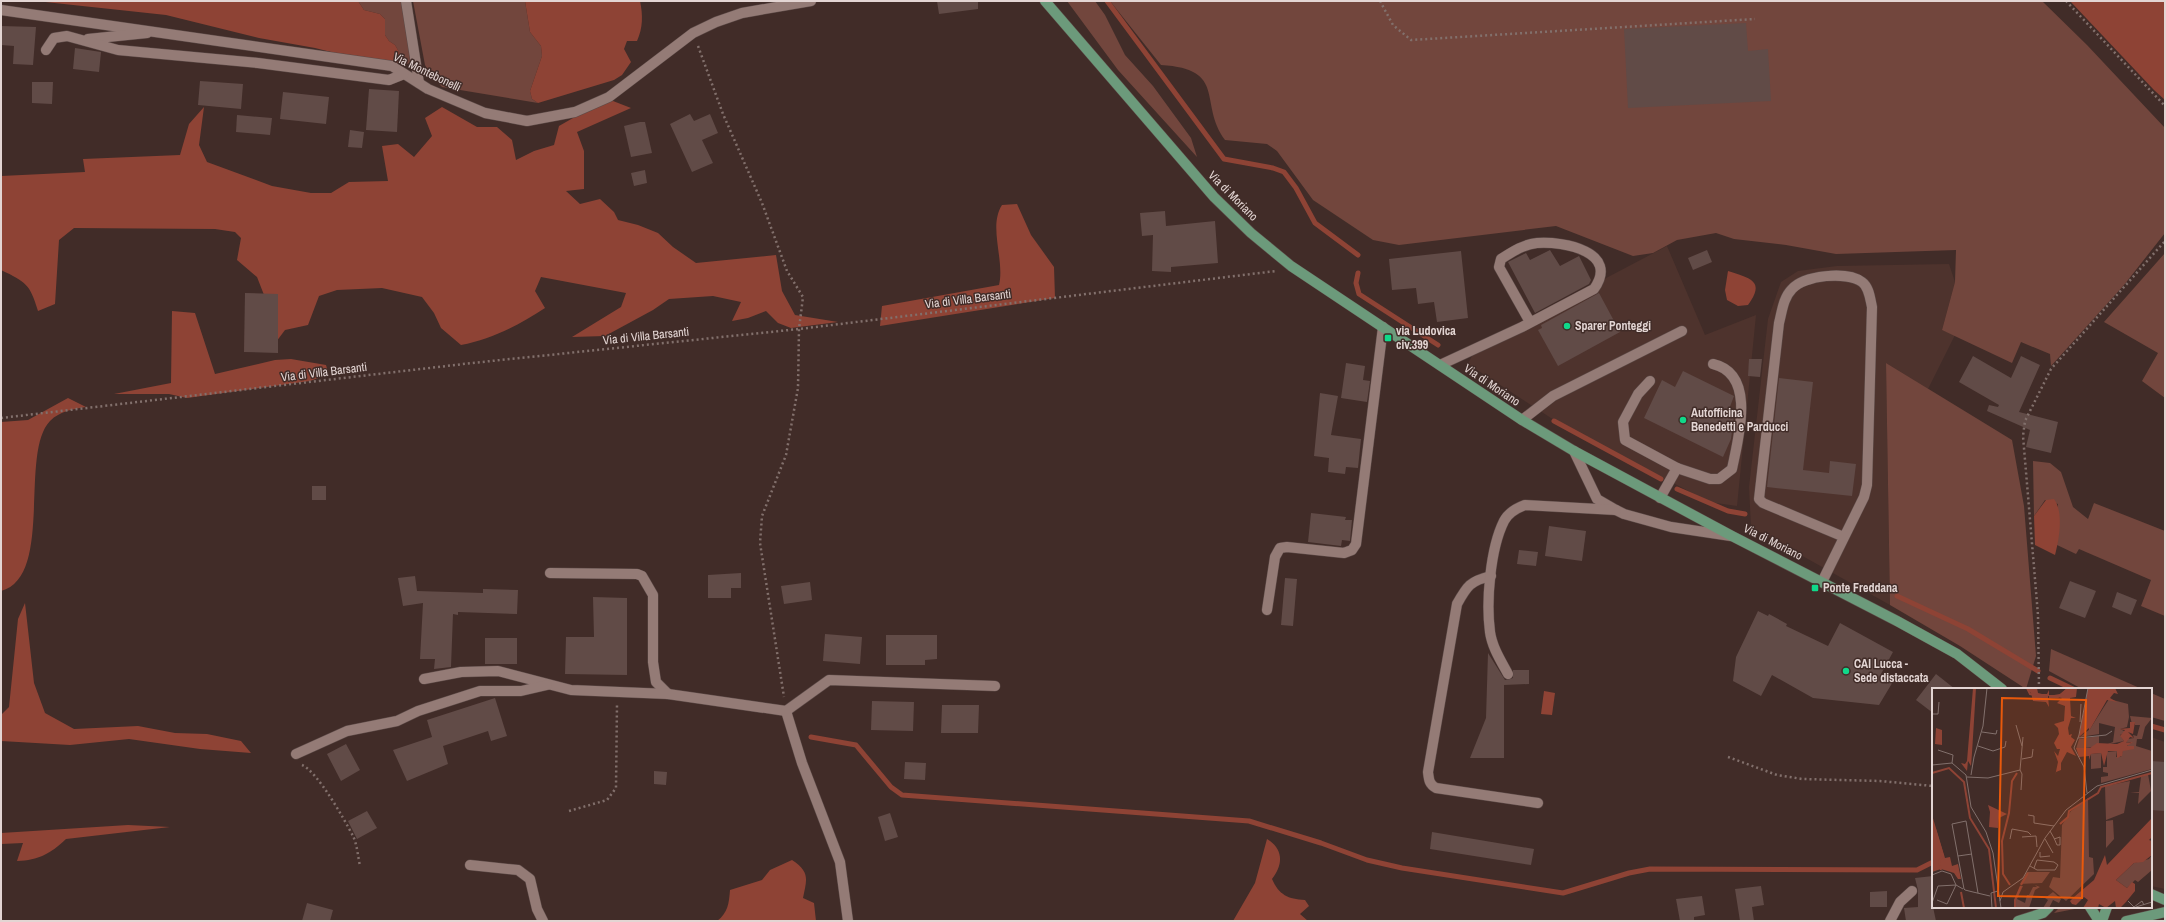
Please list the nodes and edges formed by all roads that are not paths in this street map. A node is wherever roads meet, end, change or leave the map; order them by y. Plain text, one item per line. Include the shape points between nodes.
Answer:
1 (406, 1) edge
2 (812, 1) edge
3 (1045, 1) edge
4 (1, 10) edge
5 (163, 32) junction
6 (82, 40) junction
7 (46, 50) dead end
8 (404, 74) junction
9 (419, 83) junction
10 (1530, 322) junction
11 (1383, 327) junction
12 (1682, 331) dead end
13 (1713, 364) dead end
14 (1440, 365) junction
15 (1650, 381) dead end
16 (1522, 420) junction
17 (1574, 451) junction
18 (1677, 468) junction
19 (1660, 498) junction
20 (1616, 510) junction
21 (1732, 536) junction
22 (1844, 537) junction
23 (550, 573) dead end
24 (1491, 576) junction
25 (1822, 582) junction
26 (1267, 610) dead end
27 (1508, 674) dead end
28 (424, 679) dead end
29 (549, 685) junction
30 (995, 686) dead end
31 (2001, 688) edge
32 (668, 694) junction
33 (786, 711) junction
34 (296, 754) road end
35 (1538, 802) dead end
36 (470, 865) dead end
37 (1912, 891) dead end
38 (2152, 894) edge
39 (2165, 900) edge
40 (2048, 908) edge
41 (2091, 908) edge
42 (2107, 908) edge
43 (2165, 912) edge
44 (543, 921) edge
45 (848, 921) edge
46 (1890, 921) edge
47 (2018, 921) edge
48 (2099, 921) edge
49 (2102, 921) edge
50 (2126, 921) edge

1 - 9 street
2 - 9 street, Via Montebonelli via 742,13 716,22 693,33 609,97 575,112 527,121 485,112
3 - 11 main road, Via di Moriano via 1214,197 1251,233 1291,266
4 - 5 street, Via Montebonelli
5 - 6 street
5 - 8 street, Via Montebonelli via 392,66
6 - 7 street via 67,36 54,38
6 - 8 street via 118,50 258,63 389,80
8 - 9 street, Via Montebonelli
10 - 10 street via 1594,289 1600,280 1601,269 1590,252 1558,243 1536,243 1517,248 1501,259 1499,267
10 - 14 street
11 - 14 main road, Via di Moriano
11 - 26 street via 1356,544 1352,550 1344,553 1280,548 1275,557
12 - 16 street via 1553,396
13 - 18 street via 1728,371 1739,388 1742,419 1732,469 1719,479 1710,479
14 - 16 main road, Via di Moriano
15 - 18 street via 1638,394 1624,422 1625,440
16 - 17 main road, Via di Moriano
17 - 19 main road, Via di Moriano
17 - 20 street via 1597,500
18 - 19 street
19 - 21 main road, Via di Moriano
20 - 21 street via 1671,527
20 - 24 street via 1525,505 1513,510 1504,520 1496,545
21 - 25 main road, Via di Moriano
22 - 22 street via 1864,498 1867,485 1872,307 1863,282 1852,277 1813,277 1803,280 1792,289 1785,300 1779,323 1759,499 1763,503
22 - 25 street
23 - 32 street via 642,576 653,595 652,662 656,682
24 - 27 street via 1488,591 1490,632 1492,643
24 - 35 street via 1476,579 1465,588 1457,604 1428,772 1429,781 1431,786 1436,788
25 - 31 main road, Via di Moriano via 1957,654
28 - 29 street via 461,672 498,671
29 - 32 street via 570,690
29 - 34 street via 521,691 480,691 418,711 397,721 347,731
30 - 33 street via 829,680
32 - 33 street
33 - 45 street via 802,763 840,862
36 - 44 street via 518,870 530,879 537,909
37 - 46 street via 1900,902
38 - 39 main road
40 - 47 main road via 2043,913
41 - 48 main road
42 - 49 main road
43 - 50 main road

